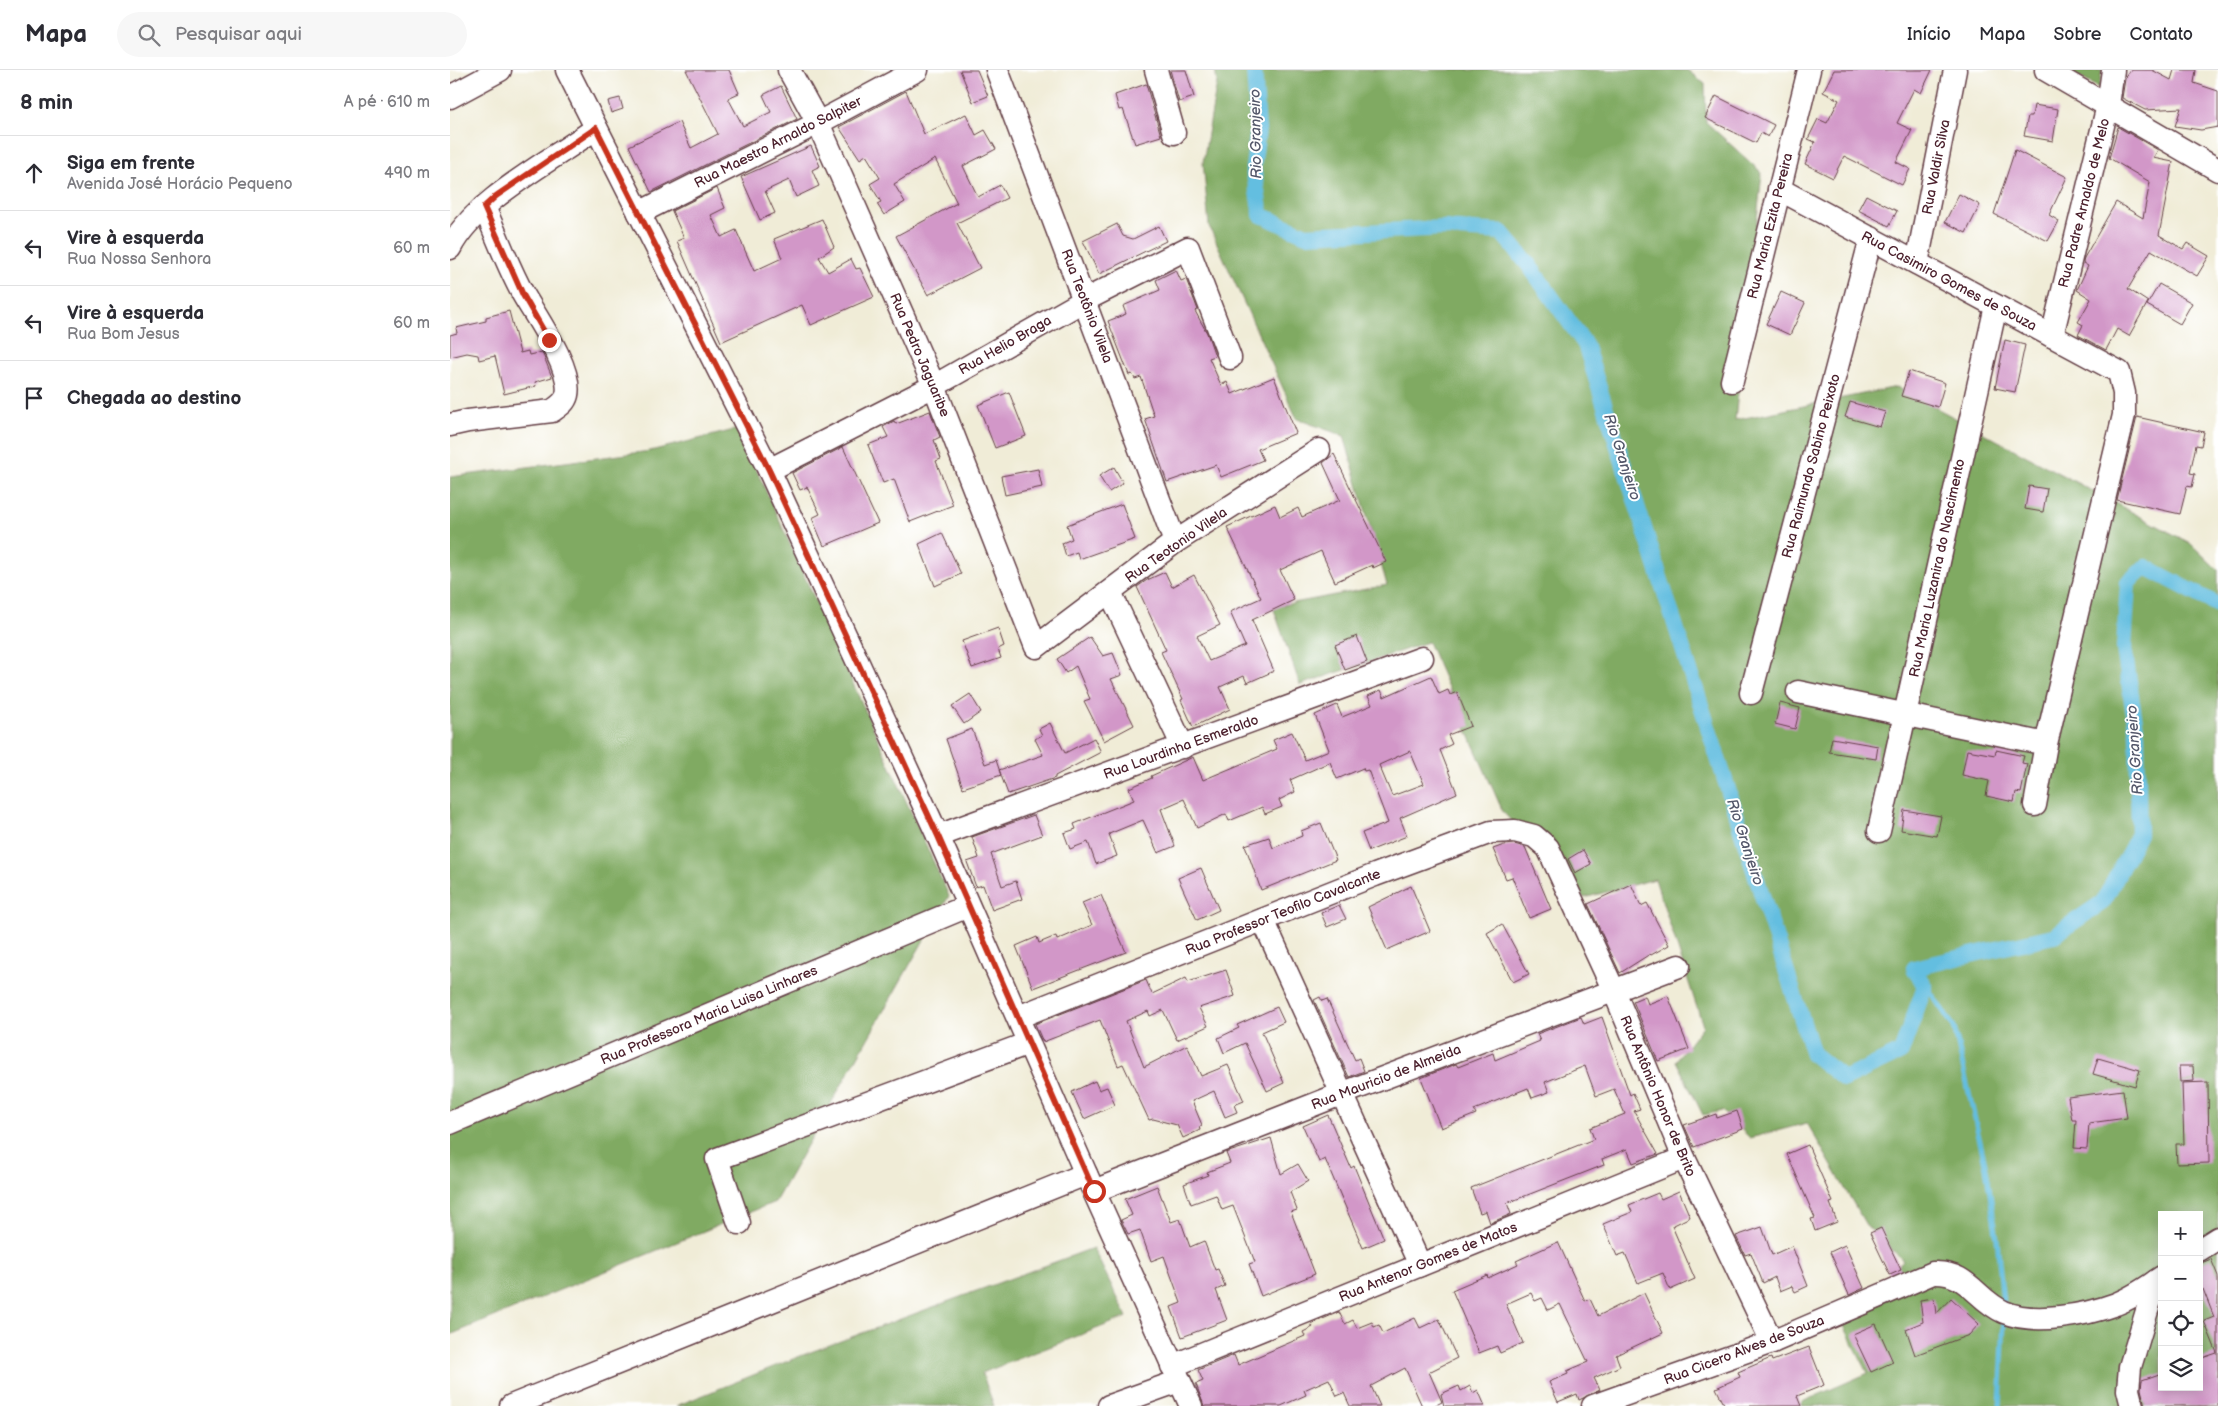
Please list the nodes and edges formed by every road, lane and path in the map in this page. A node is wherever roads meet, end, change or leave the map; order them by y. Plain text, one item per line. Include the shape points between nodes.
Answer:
1 (500, 70) edge
2 (568, 70) edge
3 (789, 70) edge
4 (917, 70) edge
5 (997, 70) edge
6 (1156, 70) edge
7 (1809, 70) edge
8 (1955, 70) edge
9 (2046, 70) edge
10 (2114, 70) edge
11 (450, 97) edge
12 (2108, 104) junction
13 (818, 123) junction
14 (596, 128) junction
15 (1174, 133) dead end
16 (2218, 170) edge
17 (1779, 189) junction
18 (484, 207) junction
19 (639, 213) junction
20 (1871, 238) junction
21 (450, 248) edge
22 (1917, 263) junction
23 (1085, 300) junction
24 (1996, 306) junction
25 (2052, 336) junction
26 (1230, 358) dead end
27 (1732, 381) dead end
28 (934, 386) junction
29 (450, 425) edge
30 (1319, 450) dead end
31 (769, 470) junction
32 (1175, 542) junction
33 (1110, 592) junction
34 (1036, 647) joint
35 (1422, 658) dead end
36 (1798, 692) dead end
37 (1752, 693) dead end
38 (1905, 715) junction
39 (2046, 744) junction
40 (1183, 747) junction
41 (2035, 805) dead end
42 (1879, 831) dead end
43 (938, 836) junction
44 (1548, 848) joint
45 (968, 906) junction
46 (1263, 920) junction
47 (1679, 966) dead end
48 (1614, 992) junction
49 (1018, 1017) junction
50 (1029, 1043) junction
51 (1341, 1094) junction
52 (450, 1123) edge
53 (1684, 1158) junction
54 (1090, 1183) junction
55 (739, 1223) dead end
56 (2218, 1238) edge
57 (2203, 1247) edge
58 (1420, 1265) junction
59 (2158, 1280) edge
60 (2158, 1282) edge
61 (1772, 1342) junction
62 (1175, 1373) junction
63 (511, 1406) edge
64 (1109, 1406) edge
65 (1191, 1406) edge
66 (1593, 1406) edge
67 (2132, 1406) edge

1 - 11 street
2 - 14 street
3 - 13 street, Rua Pedro Jaguaribe
4 - 13 street, Rua Maestro Arnaldo Salpiter
5 - 23 street, Rua Teotônio Vilela
6 - 15 street
7 - 17 street, Rua Maria Ezita Pereira
8 - 22 street, Rua Valdir Silva
9 - 12 street
10 - 12 street, Rua Padre Arnaldo de Melo
12 - 16 street
12 - 25 street, Rua Padre Arnaldo de Melo
13 - 19 street, Rua Maestro Arnaldo Salpiter
13 - 28 street, Rua Pedro Jaguaribe
14 - 18 street
14 - 19 street
17 - 20 street, Rua Casimiro Gomes de Souza
17 - 27 street, Rua Maria Ezita Pereira
18 - 21 street via 455,238
18 - 29 street via 523,295 562,363 567,394 564,403 552,411
19 - 31 street
20 - 22 street, Rua Casimiro Gomes de Souza
20 - 37 street, Rua Raimundo Sabino Peixoto
22 - 24 street, Rua Casimiro Gomes de Souza
23 - 26 street, Rua Helio Braga via 1188,248
23 - 28 street, Rua Helio Braga
23 - 32 street, Rua Teotônio Vilela
24 - 25 street, Rua Casimiro Gomes de Souza
24 - 38 street, Rua Maria Luzanira do Nascimento
25 - 39 street, Rua Casimiro Gomes de Souza via 2119,372 2124,393 2124,416
28 - 31 street, Rua Helio Braga
28 - 34 street, Rua Pedro Jaguaribe
30 - 32 street, Rua Teotonio Vilela
31 - 43 street
32 - 33 street, Rua Teotonio Vilela
33 - 34 street, Rua Teotonio Vilela
33 - 40 street
35 - 40 street, Rua Lourdinha Esmeraldo
36 - 38 street
38 - 39 street
38 - 42 street, Rua Maria Luzanira do Nascimento
39 - 41 street
40 - 43 street, Rua Lourdinha Esmeraldo
43 - 45 street
44 - 46 street, Rua Professor Teofilo Cavalcante via 1534,836 1515,831 1491,832
44 - 48 street, Rua Antônio Honor de Brito
45 - 49 street
45 - 52 street, Rua Professora Maria Luisa Linhares
46 - 49 street, Rua Professor Teofilo Cavalcante
46 - 51 street
47 - 48 street, Rua Mauricio de Almeida
48 - 51 street, Rua Mauricio de Almeida
48 - 53 street, Rua Antônio Honor de Brito
49 - 50 street
50 - 54 street
50 - 55 street via 717,1159
51 - 54 street, Rua Mauricio de Almeida
51 - 58 street
53 - 58 street, Rua Antenor Gomes de Matos
53 - 61 street, Rua Antônio Honor de Brito
54 - 62 street
54 - 63 street, Rua Mauricio de Almeida
56 - 57 street
58 - 62 street, Rua Antenor Gomes de Matos
59 - 61 street, Rua Cicero Alves de Souza via 2103,1308 2032,1319 2004,1312 1953,1274 1933,1273
60 - 67 street via 2130,1366 2128,1390
61 - 66 street, Rua Cicero Alves de Souza
62 - 64 street, Rua Antenor Gomes de Matos
62 - 65 street

